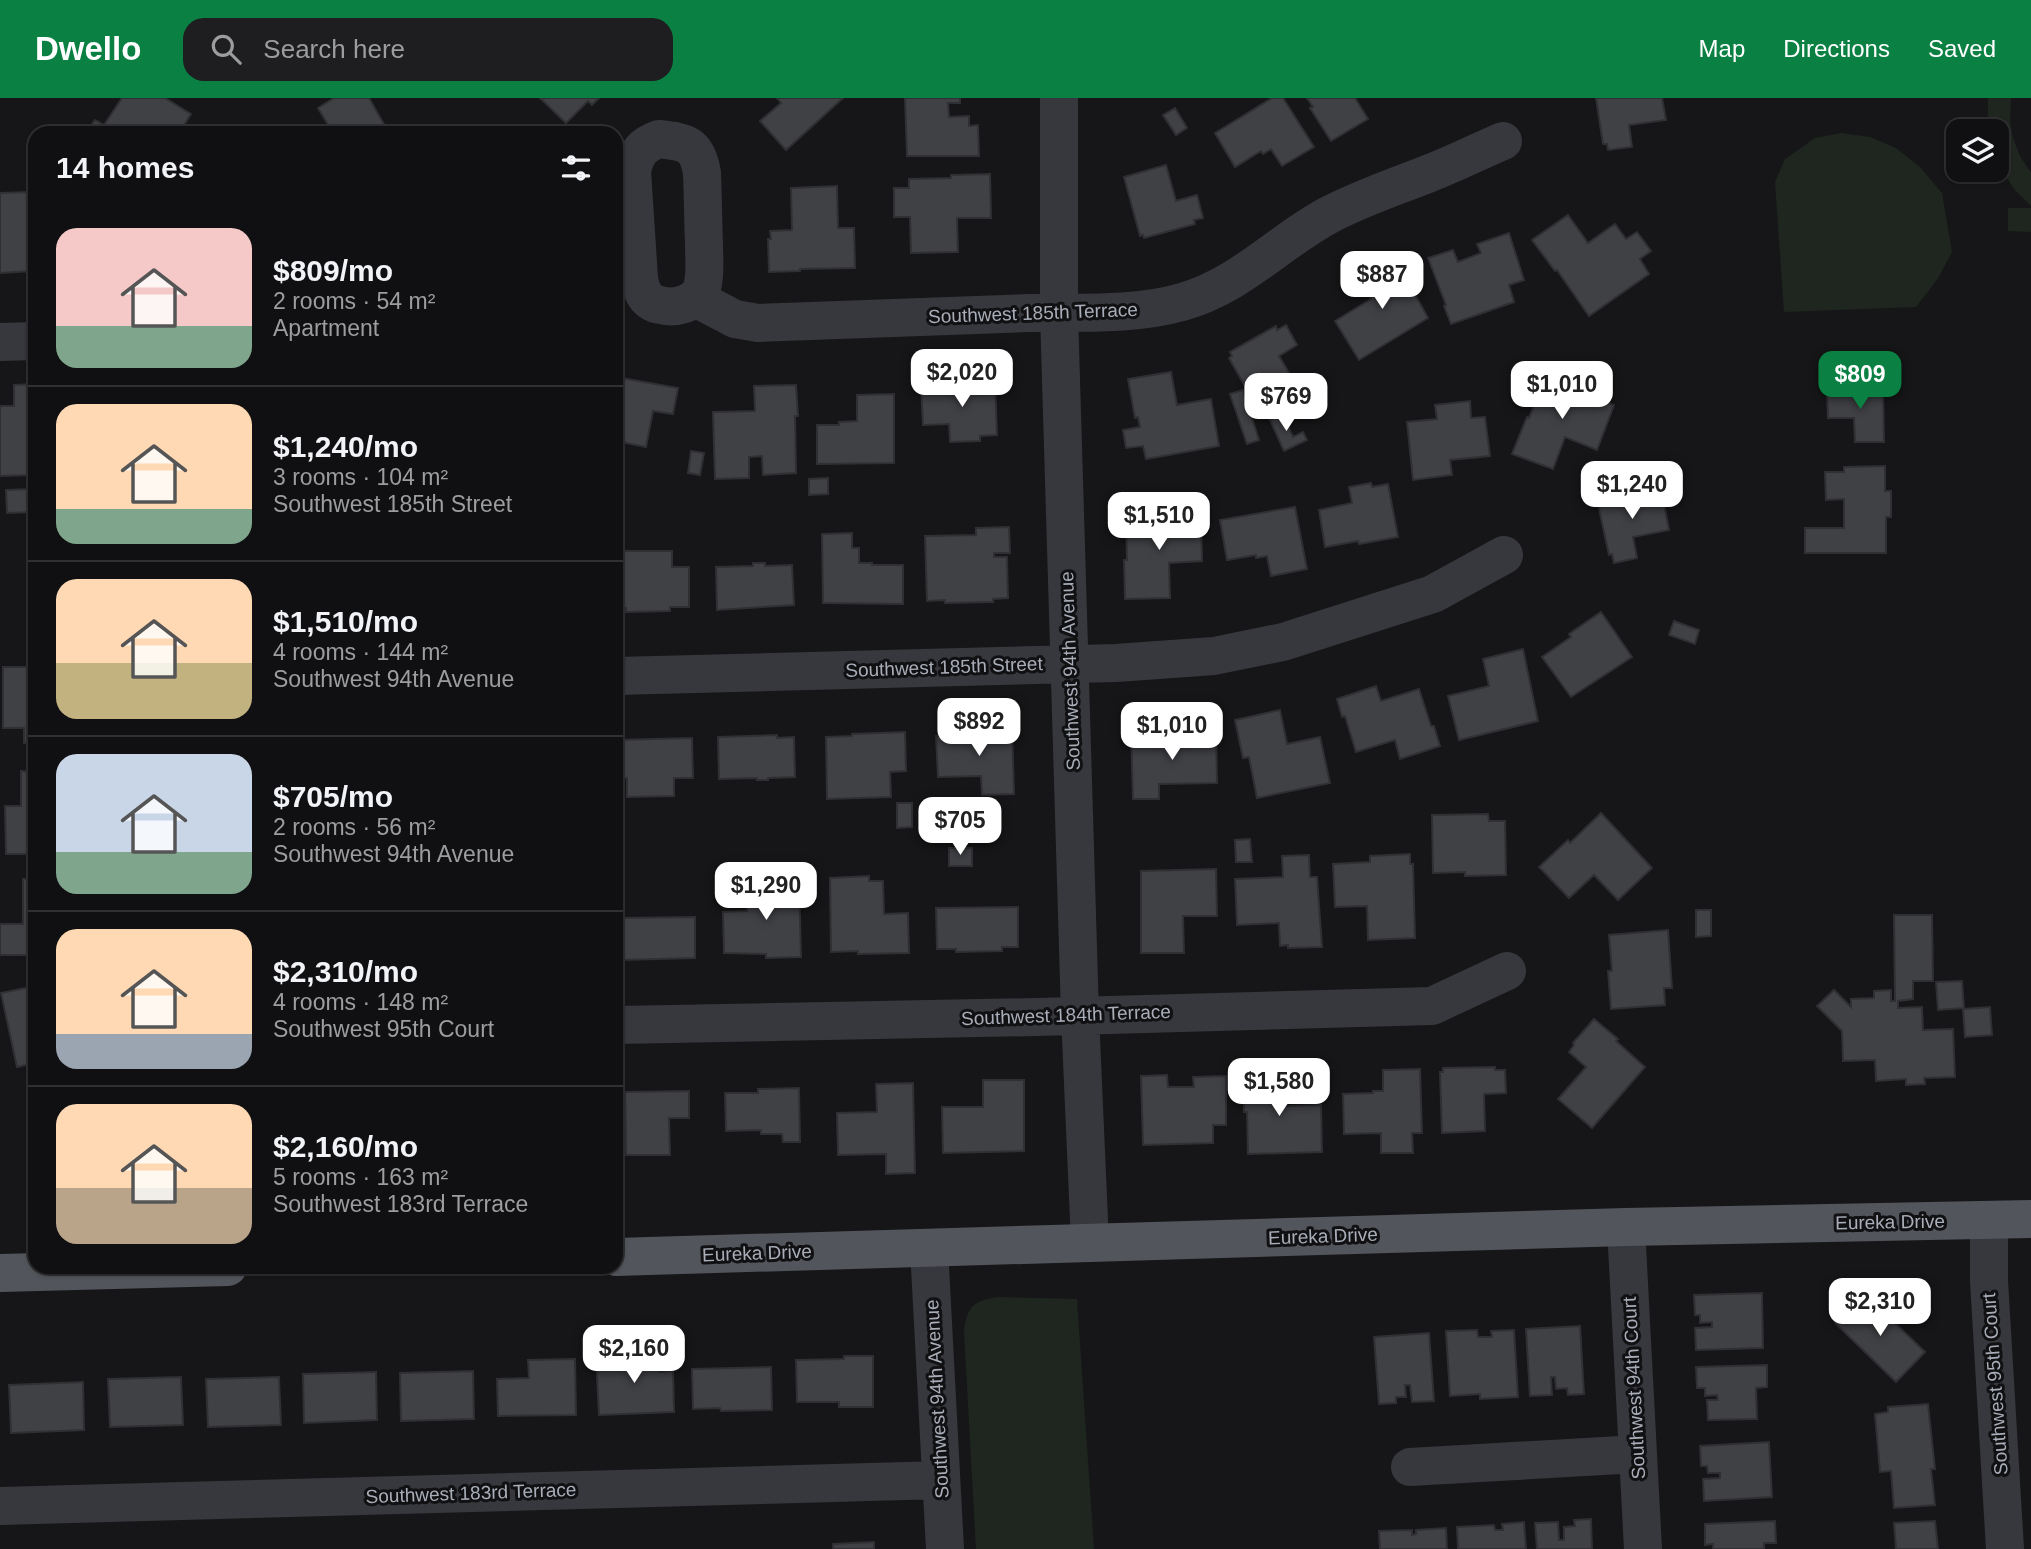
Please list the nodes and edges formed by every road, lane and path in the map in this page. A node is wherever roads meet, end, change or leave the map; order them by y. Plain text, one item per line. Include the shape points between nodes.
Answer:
1 (1059, 98) edge
2 (1503, 141) dead end
3 (695, 298) dead end
4 (1059, 313) junction
5 (28, 341) edge
6 (0, 342) edge
7 (1504, 555) dead end
8 (1070, 664) junction
9 (623, 676) edge
10 (1507, 971) dead end
11 (1080, 1015) junction
12 (623, 1026) edge
13 (2031, 1219) edge
14 (1989, 1220) junction
15 (1626, 1227) junction
16 (1090, 1243) junction
17 (929, 1248) junction
18 (623, 1256) edge
19 (28, 1272) edge
20 (0, 1273) edge
21 (1638, 1454) junction
22 (1410, 1467) dead end
23 (941, 1480) junction
24 (0, 1506) edge
25 (945, 1549) edge
26 (1643, 1549) edge
27 (2005, 1549) edge

1 - 4 street, Southwest 94th Avenue
2 - 4 street, Southwest 185th Terrace via 1328,216 1206,293 1150,308
3 - 4 street, Southwest 185th Terrace via 735,319 758,323
4 - 8 street, Southwest 94th Avenue
5 - 6 street
7 - 8 street, Southwest 185th Street via 1433,594 1283,642 1178,659
8 - 9 street, Southwest 185th Street
8 - 11 street, Southwest 94th Avenue
10 - 11 street, Southwest 184th Terrace via 1432,1006
11 - 12 street, Southwest 184th Terrace
11 - 16 street, Southwest 94th Avenue
13 - 14 main road, Eureka Drive
14 - 15 main road, Eureka Drive
14 - 27 street, Southwest 95th Court
15 - 16 main road, Eureka Drive
15 - 21 street, Southwest 94th Court
16 - 17 main road, Eureka Drive
17 - 18 main road, Eureka Drive
17 - 23 street, Southwest 94th Avenue
19 - 20 main road
21 - 22 street
21 - 26 street, Southwest 94th Court
23 - 24 street, Southwest 183rd Terrace
23 - 25 street, Southwest 94th Avenue

